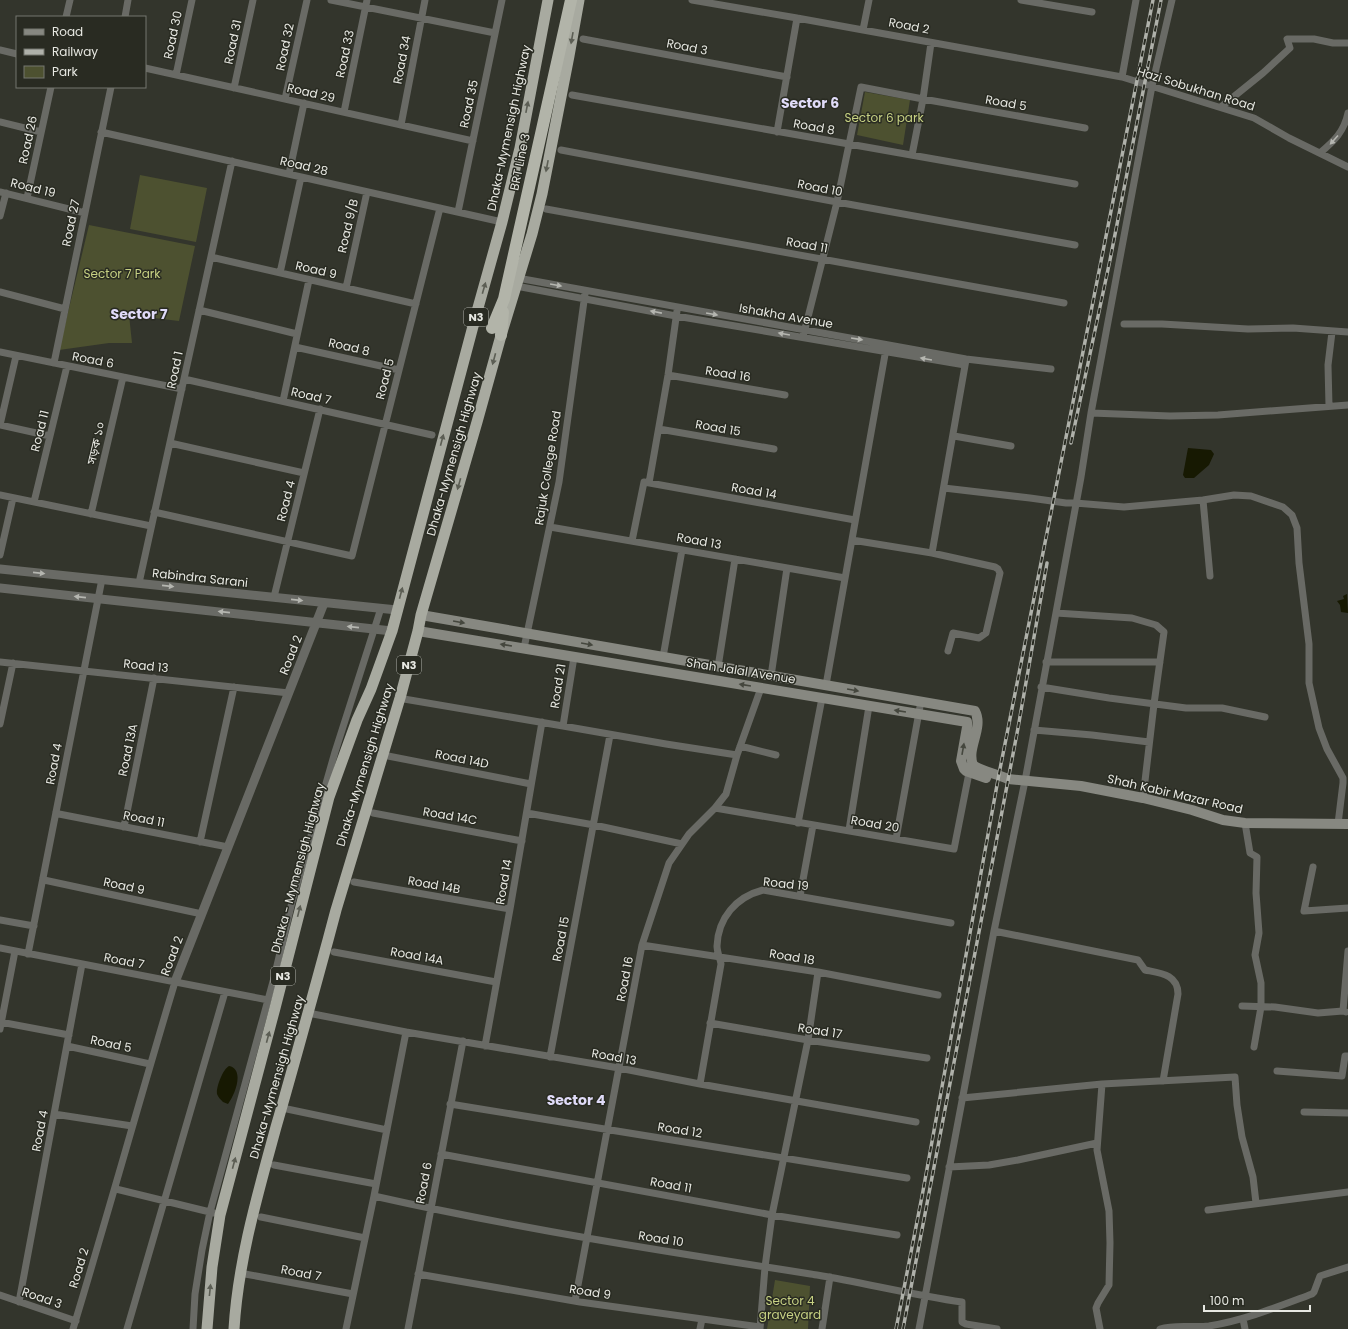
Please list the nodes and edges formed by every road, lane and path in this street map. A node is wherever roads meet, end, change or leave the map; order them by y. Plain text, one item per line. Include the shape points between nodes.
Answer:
1 (70, 0) edge
2 (128, 0) edge
3 (192, 0) edge
4 (253, 0) edge
5 (307, 0) edge
6 (331, 0) edge
7 (424, 0) edge
8 (502, 0) edge
9 (548, 0) edge
10 (571, 0) edge
11 (579, 0) edge
12 (692, 0) edge
13 (869, 0) edge
14 (1021, 0) edge
15 (1136, 0) edge
16 (1172, 0) edge
17 (366, 4) edge
18 (1092, 12) dead end
19 (66, 16) edge
20 (125, 16) edge
21 (421, 18) junction
22 (797, 18) junction
23 (863, 30) junction
24 (495, 33) junction
25 (583, 39) dead end
26 (931, 43) junction
27 (1348, 43) edge
28 (0, 50) edge
29 (16, 54) edge
30 (146, 68) edge
31 (176, 75) junction
32 (787, 77) junction
33 (1122, 77) junction
34 (1152, 86) junction
35 (51, 88) edge
36 (110, 88) edge
37 (234, 88) junction
38 (572, 95) dead end
39 (285, 99) junction
40 (923, 99) junction
41 (304, 103) junction
42 (1221, 107) junction
43 (344, 112) junction
44 (1348, 113) edge
45 (0, 122) edge
46 (401, 125) junction
47 (1085, 128) dead end
48 (41, 132) junction
49 (101, 132) junction
50 (777, 132) junction
51 (473, 140) junction
52 (849, 145) junction
53 (561, 150) dead end
54 (1320, 153) junction
55 (912, 155) junction
56 (232, 161) junction
57 (1348, 167) edge
58 (290, 174) junction
59 (301, 177) junction
60 (1076, 184) dead end
61 (3, 192) edge
62 (367, 192) junction
63 (27, 198) junction
64 (837, 202) junction
65 (440, 208) junction
66 (546, 209) dead end
67 (85, 212) junction
68 (458, 212) junction
69 (0, 216) edge
70 (502, 222) junction
71 (1075, 245) dead end
72 (210, 257) junction
73 (823, 259) junction
74 (280, 273) junction
75 (309, 280) junction
76 (517, 281) junction
77 (346, 288) junction
78 (586, 290) junction
79 (0, 292) edge
80 (584, 298) junction
81 (1064, 303) dead end
82 (416, 304) junction
83 (677, 307) junction
84 (65, 309) junction
85 (199, 310) junction
86 (676, 316) junction
87 (1124, 324) dead end
88 (497, 331) junction
89 (1332, 332) junction
90 (1348, 332) edge
91 (297, 334) junction
92 (804, 334) junction
93 (295, 347) junction
94 (886, 348) junction
95 (0, 352) edge
96 (16, 356) junction
97 (965, 362) junction
98 (54, 363) junction
99 (67, 366) junction
100 (1051, 369) dead end
101 (399, 370) junction
102 (668, 375) junction
103 (123, 377) junction
104 (184, 379) junction
105 (182, 389) junction
106 (785, 395) dead end
107 (283, 401) junction
108 (1348, 405) edge
109 (1329, 406) junction
110 (320, 409) junction
111 (1091, 413) junction
112 (385, 424) junction
113 (0, 425) edge
114 (659, 429) junction
115 (432, 435) dead end
116 (50, 436) junction
117 (954, 436) junction
118 (170, 443) junction
119 (1011, 446) dead end
120 (774, 448) dead end
121 (304, 473) junction
122 (649, 482) junction
123 (944, 488) junction
124 (0, 495) edge
125 (13, 498) junction
126 (1203, 500) junction
127 (34, 502) junction
128 (1075, 503) junction
129 (154, 512) junction
130 (91, 514) junction
131 (855, 520) junction
132 (151, 526) junction
133 (550, 527) junction
134 (852, 540) junction
135 (288, 541) junction
136 (632, 541) junction
137 (682, 550) junction
138 (932, 553) junction
139 (0, 555) edge
140 (735, 559) junction
141 (787, 568) junction
142 (0, 569) edge
143 (1210, 576) dead end
144 (845, 578) junction
145 (102, 579) junction
146 (139, 583) junction
147 (0, 588) edge
148 (274, 597) junction
149 (98, 598) junction
150 (324, 603) junction
151 (381, 608) junction
152 (397, 610) junction
153 (1056, 613) junction
154 (421, 615) junction
155 (317, 622) junction
156 (374, 629) junction
157 (392, 631) junction
158 (418, 631) junction
159 (527, 634) junction
160 (524, 648) junction
161 (948, 651) dead end
162 (664, 657) junction
163 (574, 661) junction
164 (0, 662) edge
165 (1046, 662) junction
166 (1160, 662) junction
167 (13, 663) junction
168 (718, 666) junction
169 (84, 671) junction
170 (771, 676) junction
171 (154, 678) junction
172 (826, 685) junction
173 (234, 687) junction
174 (1041, 687) junction
175 (761, 688) junction
176 (289, 693) junction
177 (822, 698) junction
178 (404, 699) dead end
179 (921, 702) junction
180 (1154, 704) junction
181 (869, 706) junction
182 (918, 714) junction
183 (1265, 717) dead end
184 (542, 722) junction
185 (0, 724) edge
186 (1034, 730) junction
187 (610, 734) junction
188 (1149, 742) junction
189 (740, 746) junction
190 (737, 755) junction
191 (776, 755) dead end
192 (388, 756) dead end
193 (969, 773) junction
194 (1003, 777) junction
195 (1025, 781) junction
196 (531, 784) junction
197 (1143, 798) junction
198 (715, 808) junction
199 (56, 812) junction
200 (373, 813) dead end
201 (527, 813) junction
202 (798, 823) junction
203 (1244, 823) junction
204 (1343, 824) edge
205 (594, 825) junction
206 (813, 825) junction
207 (124, 827) junction
208 (849, 830) junction
209 (896, 839) junction
210 (522, 841) junction
211 (200, 842) junction
212 (682, 844) junction
213 (228, 847) junction
214 (1313, 867) dead end
215 (43, 878) junction
216 (354, 882) dead end
217 (800, 896) junction
218 (1348, 908) edge
219 (510, 909) junction
220 (202, 914) junction
221 (0, 920) edge
222 (951, 923) dead end
223 (34, 926) junction
224 (994, 931) junction
225 (642, 945) junction
226 (0, 948) edge
227 (15, 951) junction
228 (1348, 951) edge
229 (334, 952) dead end
230 (28, 954) junction
231 (719, 957) junction
232 (82, 964) junction
233 (818, 972) junction
234 (175, 982) junction
235 (496, 982) junction
236 (225, 992) junction
237 (938, 995) dead end
238 (268, 1000) junction
239 (1242, 1006) dead end
240 (1261, 1007) junction
241 (1346, 1012) edge
242 (308, 1013) junction
243 (710, 1023) junction
244 (0, 1025) edge
245 (406, 1032) junction
246 (69, 1035) junction
247 (808, 1040) junction
248 (462, 1041) junction
249 (67, 1046) junction
250 (485, 1046) junction
251 (1254, 1047) dead end
252 (1348, 1056) edge
253 (550, 1057) junction
254 (927, 1058) dead end
255 (150, 1064) junction
256 (619, 1068) junction
257 (1277, 1071) dead end
258 (1163, 1081) junction
259 (700, 1084) junction
260 (1102, 1084) junction
261 (962, 1098) junction
262 (796, 1101) junction
263 (450, 1104) junction
264 (287, 1109) dead end
265 (1304, 1112) dead end
266 (1348, 1113) edge
267 (54, 1114) junction
268 (916, 1122) dead end
269 (132, 1126) junction
270 (387, 1130) junction
271 (607, 1130) junction
272 (1097, 1143) junction
273 (441, 1154) junction
274 (785, 1158) junction
275 (274, 1165) dead end
276 (949, 1167) junction
277 (907, 1178) dead end
278 (597, 1183) junction
279 (376, 1184) junction
280 (116, 1189) junction
281 (1348, 1192) edge
282 (374, 1196) junction
283 (164, 1201) junction
284 (1256, 1203) junction
285 (430, 1209) junction
286 (1208, 1210) dead end
287 (215, 1214) junction
288 (772, 1215) junction
289 (261, 1218) dead end
290 (897, 1235) dead end
291 (365, 1238) junction
292 (586, 1238) junction
293 (765, 1267) junction
294 (1348, 1268) edge
295 (245, 1274) dead end
296 (418, 1274) junction
297 (830, 1277) junction
298 (353, 1294) junction
299 (0, 1295) edge
300 (925, 1297) junction
301 (575, 1301) junction
302 (19, 1302) junction
303 (1244, 1319) junction
304 (702, 1320) junction
305 (76, 1321) junction
306 (760, 1328) edge
307 (74, 1329) edge
308 (127, 1329) edge
309 (193, 1329) edge
310 (206, 1329) edge
311 (234, 1329) edge
312 (346, 1329) edge
313 (408, 1329) edge
314 (700, 1329) edge
315 (822, 1329) edge
316 (919, 1329) edge
317 (996, 1329) edge
318 (1100, 1329) edge
319 (1160, 1329) edge
320 (1245, 1329) edge

1 - 19 street
2 - 20 street
3 - 31 street, Road 30
4 - 37 street, Road 31
5 - 39 street, Road 32
6 - 17 street
7 - 21 street, Road 34
8 - 24 street, Road 35
70 -> 9 highway, Dhaka-Mymensigh Highway / N3 via 520,148
10 - 88 highway, BRT Line 3
11 -> 76 highway, Dhaka-Mymensigh Highway / N3 via 542,194
12 - 22 street, Road 2
13 - 23 street
14 - 18 street
15 - 33 street
16 - 34 street
17 - 21 street
17 - 43 street, Road 33
21 - 24 street
21 - 46 street, Road 34
22 - 23 street, Road 2
22 - 32 street
23 - 26 street, Road 2
24 - 51 street, Road 35
25 - 32 street, Road 3
26 - 33 street, Road 2
26 - 40 street
27 - 42 street via 1288,38 1290,48
28 - 29 street
30 - 31 street, Road 29
31 - 37 street, Road 29
32 - 50 street
33 - 34 street, Hazi Sobukhan Road
34 - 42 street, Hazi Sobukhan Road
34 - 111 street
35 - 48 street, Road 26
36 - 49 street, Road 27
37 - 39 street, Road 29
38 - 50 street, Road 8
39 - 41 street, Road 29
40 - 47 street, Road 5
40 - 52 street, Road 5 via 861,86
40 - 55 street
41 - 43 street, Road 29
41 - 58 street
42 - 54 street, Hazi Sobukhan Road via 1254,118
43 - 46 street, Road 29
44 -> 54 street via 1346,125 1335,141
45 - 48 street
46 - 51 street, Road 29
48 - 63 street, Road 26
49 - 56 street, Road 28
49 - 67 street, Road 27
50 - 52 street, Road 8
51 - 68 street, Road 35
52 - 55 street, Road 8
52 - 64 street
53 - 64 street, Road 10
54 - 57 street, Hazi Sobukhan Road
55 - 60 street, Road 8
56 - 58 street, Road 28
56 - 72 street, Road 1
58 - 59 street, Road 28
59 - 62 street, Road 28
59 - 74 street
61 - 63 street, Road 19
61 - 69 street
62 - 65 street, Road 28
62 - 77 street, Road 9/B
63 - 67 street, Road 19
64 - 71 street, Road 10
64 - 73 street
65 - 68 street, Road 28
65 - 82 street, Road 5
66 - 73 street, Road 11
67 - 84 street, Road 27
68 - 70 street, Road 28
152 -> 70 highway, Dhaka-Mymensigh Highway / N3
72 - 74 street, Road 9
72 - 85 street, Road 1
73 - 81 street, Road 11
73 - 92 street
74 - 75 street, Road 9
75 - 77 street, Road 9
75 - 91 street
76 -> 78 street, Ishakha Avenue via 522,279
76 - 80 street
76 - 88 highway, Dhaka-Mymensigh Highway / N3
77 - 82 street, Road 9
78 - 80 street, Rajuk College Road
78 - 83 street, Ishakha Avenue
79 - 84 street
86 -> 80 street
80 - 133 street, Rajuk College Road via 559,482
82 - 101 street, Road 5
83 - 86 street
83 -> 92 street, Ishakha Avenue
84 - 98 street, Road 27
85 - 91 street
85 - 104 street, Road 1
92 -> 86 street
86 - 102 street
87 - 89 street via 1248,329 1293,328
88 -> 154 highway, Dhaka-Mymensigh Highway / N3 via 477,422
89 - 90 street
89 - 109 street via 1328,365
91 - 93 street
92 - 94 street, Ishakha Avenue
93 - 101 street, Road 8
93 - 107 street
94 - 97 street, Ishakha Avenue
94 - 131 street
95 - 96 street, Road 6
96 - 98 street, Road 6
96 - 113 street
97 - 100 street
97 - 117 street
98 - 99 street, Road 6
99 - 103 street, Road 6
99 - 116 street, Road 11
101 - 112 street, Road 5
102 - 106 street, Road 16
102 - 114 street
103 - 105 street, Road 6
103 - 130 street, সড়ক ১০
104 - 105 street, Road 1
104 - 107 street, Road 7
105 - 118 street, Road 1
107 - 110 street, Road 7
108 - 109 street
109 - 111 street via 1218,415
110 - 112 street, Road 7
110 - 121 street, Road 4
111 - 128 street
112 - 115 street, Road 7
112 - 135 street, Road 5 via 352,556
113 - 116 street
114 - 120 street, Road 15
114 - 122 street
116 - 127 street, Road 11
117 - 119 street
117 - 123 street
118 - 121 street
118 - 129 street, Road 1
121 - 135 street, Road 4
122 - 131 street, Road 14
122 - 136 street via 644,482
123 - 128 street
123 - 138 street
124 - 125 street
125 - 127 street
125 - 139 street
126 - 128 street via 1124,507
126 - 143 street
126 - 204 street via 1234,495 1251,496 1283,507 1292,515 1297,528 1309,644 1309,683 1326,749 1343,778
127 - 130 street
128 - 153 street
129 - 132 street, Road 1
129 - 135 street
130 - 132 street
131 - 134 street
132 - 146 street, Road 1
133 - 136 street, Road 13
133 - 159 street, Rajuk College Road
134 - 138 street
134 - 144 street
135 - 148 street, Road 4
136 - 137 street, Road 13
137 - 140 street, Road 13
137 - 162 street
138 - 161 street via 995,567 1000,573 986,633 979,638 953,633
140 - 141 street, Road 13
140 - 168 street
141 - 144 street, Road 13
141 - 170 street
142 -> 145 street, Rabindra Sarani
144 - 172 street
145 - 146 street, Rabindra Sarani
145 - 149 street, Road 4
146 -> 148 street, Rabindra Sarani
149 -> 147 street
148 -> 150 street, Rabindra Sarani
155 -> 149 street
149 - 169 street, Road 4
150 - 151 street, Rabindra Sarani
150 - 155 street, Road 2
151 - 152 street, Rabindra Sarani
151 - 156 street
152 - 157 highway, Dhaka-Mymensigh Highway / N3
153 - 165 street
153 - 166 street via 1132,618 1156,625 1164,632
154 - 158 highway, Dhaka-Mymensigh Highway / N3
154 -> 159 main road, Shah Jalal Avenue
156 -> 155 street
155 - 176 street, Road 2
156 - 157 street
156 - 238 street via 292,902
287 -> 157 highway, Dhaka - Mymensigh Highway / N3 via 275,1008 329,797
160 -> 158 main road, Shah Jalal Avenue
158 - 242 highway, Dhaka-Mymensigh Highway / N3
159 - 160 street, Rajuk College Road
159 -> 162 main road, Shah Jalal Avenue
160 - 163 main road, Shah Jalal Avenue
162 - 168 main road, Shah Jalal Avenue
175 -> 163 main road, Shah Jalal Avenue
163 - 184 street, Road 21 via 563,726
163 - 187 street, Road 21 via 563,726
164 - 167 street, Road 13
165 - 166 street
165 - 174 street
166 - 180 street
167 - 169 street, Road 13
167 - 185 street
168 - 170 main road, Shah Jalal Avenue
169 - 171 street, Road 13
169 - 199 street, Road 4
170 - 172 main road, Shah Jalal Avenue
171 - 173 street, Road 13
171 - 207 street, Road 13A
172 -> 179 main road, Shah Jalal Avenue
173 - 176 street, Road 13
173 - 211 street
174 - 180 street
174 - 186 street
175 - 177 main road, Shah Jalal Avenue
175 - 189 street, Road 16
176 - 213 street, Road 2
177 - 181 main road, Shah Jalal Avenue
177 - 202 street
178 - 184 street, Road 21
179 - 182 street
179 - 194 main road, Shah Jalal Avenue via 974,711 978,719 971,762 977,768
180 - 183 street via 1186,708 1222,708
180 - 188 street
182 -> 181 main road, Shah Jalal Avenue
181 - 208 street
193 -> 182 main road, Shah Jalal Avenue via 962,763 967,722
182 - 209 street
184 - 196 street, Road 14
186 - 188 street
186 - 195 street
187 - 190 street, Road 21
187 - 205 street, Road 15
188 - 197 street
189 - 190 street, Road 16
189 - 191 street
190 - 198 street, Road 16 via 726,794
192 - 196 street, Road 14D
193 - 194 main road via 998,781
193 - 209 street, Road 20 via 954,849
194 - 195 main road, Shah Kabir Mazar Road
195 - 197 main road, Shah Kabir Mazar Road via 1062,783
195 - 224 street
196 - 201 street, Road 14
197 - 203 main road, Shah Kabir Mazar Road via 1223,820
198 - 202 street, Road 20
198 - 212 street, Road 16
199 - 207 street, Road 11
199 - 215 street, Road 4
200 - 210 street, Road 14C
201 - 205 street
201 - 210 street, Road 14
202 - 206 street, Road 20
203 - 204 main road, Shah Kabir Mazar Road
203 - 240 street via 1250,853 1257,857 1259,933 1255,955 1261,983
205 - 212 street
205 - 253 street, Road 15
206 - 208 street, Road 20
206 - 217 street
207 - 211 street, Road 11
208 - 209 street, Road 20
210 - 219 street, Road 14
211 - 213 street, Road 11
212 - 225 street, Road 16 via 665,871
213 - 220 street, Road 2
214 - 218 street via 1304,911
215 - 220 street, Road 9
215 - 223 street, Road 4
216 - 219 street, Road 14B
217 - 222 street, Road 19
217 - 231 street, Road 19 via 763,890 734,905 721,925 717,947
219 - 235 street, Road 14
220 - 234 street, Road 2
221 - 223 street
223 - 230 street, Road 4
224 - 258 street via 1138,960 1145,970 1172,978 1178,994
224 - 261 street
225 - 231 street, Road 18
225 - 256 street, Road 16
226 - 227 street, Road 7
227 - 230 street, Road 7
227 - 244 street
228 - 241 street
229 - 235 street, Road 14A
230 - 232 street, Road 7
231 - 233 street, Road 18
231 - 243 street, Road 19 via 721,964
232 - 234 street, Road 7
232 - 246 street, Road 4
233 - 237 street, Road 18
233 - 247 street
234 - 236 street, Road 7
234 - 255 street, Road 2
235 - 250 street, Road 14
236 - 238 street, Road 7
236 - 283 street
238 - 287 street
239 - 240 street
240 - 241 street via 1318,1013
240 - 251 street
242 - 245 street, Road 13
242 - 311 highway, Dhaka-Mymensigh Highway / N3 via 251,1223 238,1286
243 - 247 street, Road 17
243 - 259 street, Road 19
244 - 246 street
245 - 248 street, Road 13
245 - 270 street
246 - 249 street, Road 4
247 - 254 street, Road 17
247 - 262 street
248 - 250 street, Road 13
248 - 263 street, Road 6
249 - 255 street, Road 5
249 - 267 street, Road 4
250 - 253 street, Road 13
252 - 257 street via 1342,1076
253 - 256 street, Road 13
255 - 269 street, Road 2
256 - 259 street, Road 13
256 - 271 street, Road 16
258 - 260 street
258 - 284 street via 1235,1077 1242,1137 1253,1177
259 - 262 street, Road 13
260 - 261 street
260 - 272 street
261 - 276 street
262 - 268 street, Road 13
262 - 274 street
263 - 271 street, Road 12
263 - 273 street, Road 6
264 - 270 street
265 - 266 street
267 - 269 street
267 - 302 street, Road 4
269 - 280 street, Road 2
270 - 279 street
271 - 274 street, Road 12
271 - 278 street, Road 16
272 - 276 street via 989,1165
272 - 318 street via 1109,1210 1110,1243 1108,1285 1096,1308
273 - 278 street, Road 11
273 - 285 street, Road 6
274 - 277 street, Road 12
274 - 288 street
275 - 279 street
276 - 300 street
278 - 288 street, Road 11
278 - 292 street, Road 16
279 - 282 street
280 - 283 street
280 - 305 street, Road 2
281 - 284 street
282 - 285 street, Road 10
282 - 291 street
283 - 287 street
283 - 308 street
284 - 286 street
285 - 292 street, Road 10
285 - 296 street, Road 6
287 - 309 street via 202,1250
310 -> 287 highway, Dhaka - Mymensigh Highway / N3
288 - 290 street, Road 11
288 - 293 street
289 - 291 street
291 - 298 street
292 - 293 street, Road 10
292 - 301 street, Road 16
293 - 297 street, Road 10
293 - 306 street
294 - 303 street via 1320,1276 1312,1294
295 - 298 street, Road 7
296 - 301 street, Road 9
296 - 313 street, Road 6
297 - 300 street, Road 10
297 - 315 street
298 - 312 street
299 - 302 street, Road 3
300 - 316 street
300 - 317 street, Road 10 via 962,1302 962,1322
301 - 304 street, Road 9
302 - 305 street, Road 3
303 - 319 street via 1207,1326 1172,1326
303 - 320 street
304 - 306 street, Road 9
304 - 314 street
305 - 307 street, Road 2

